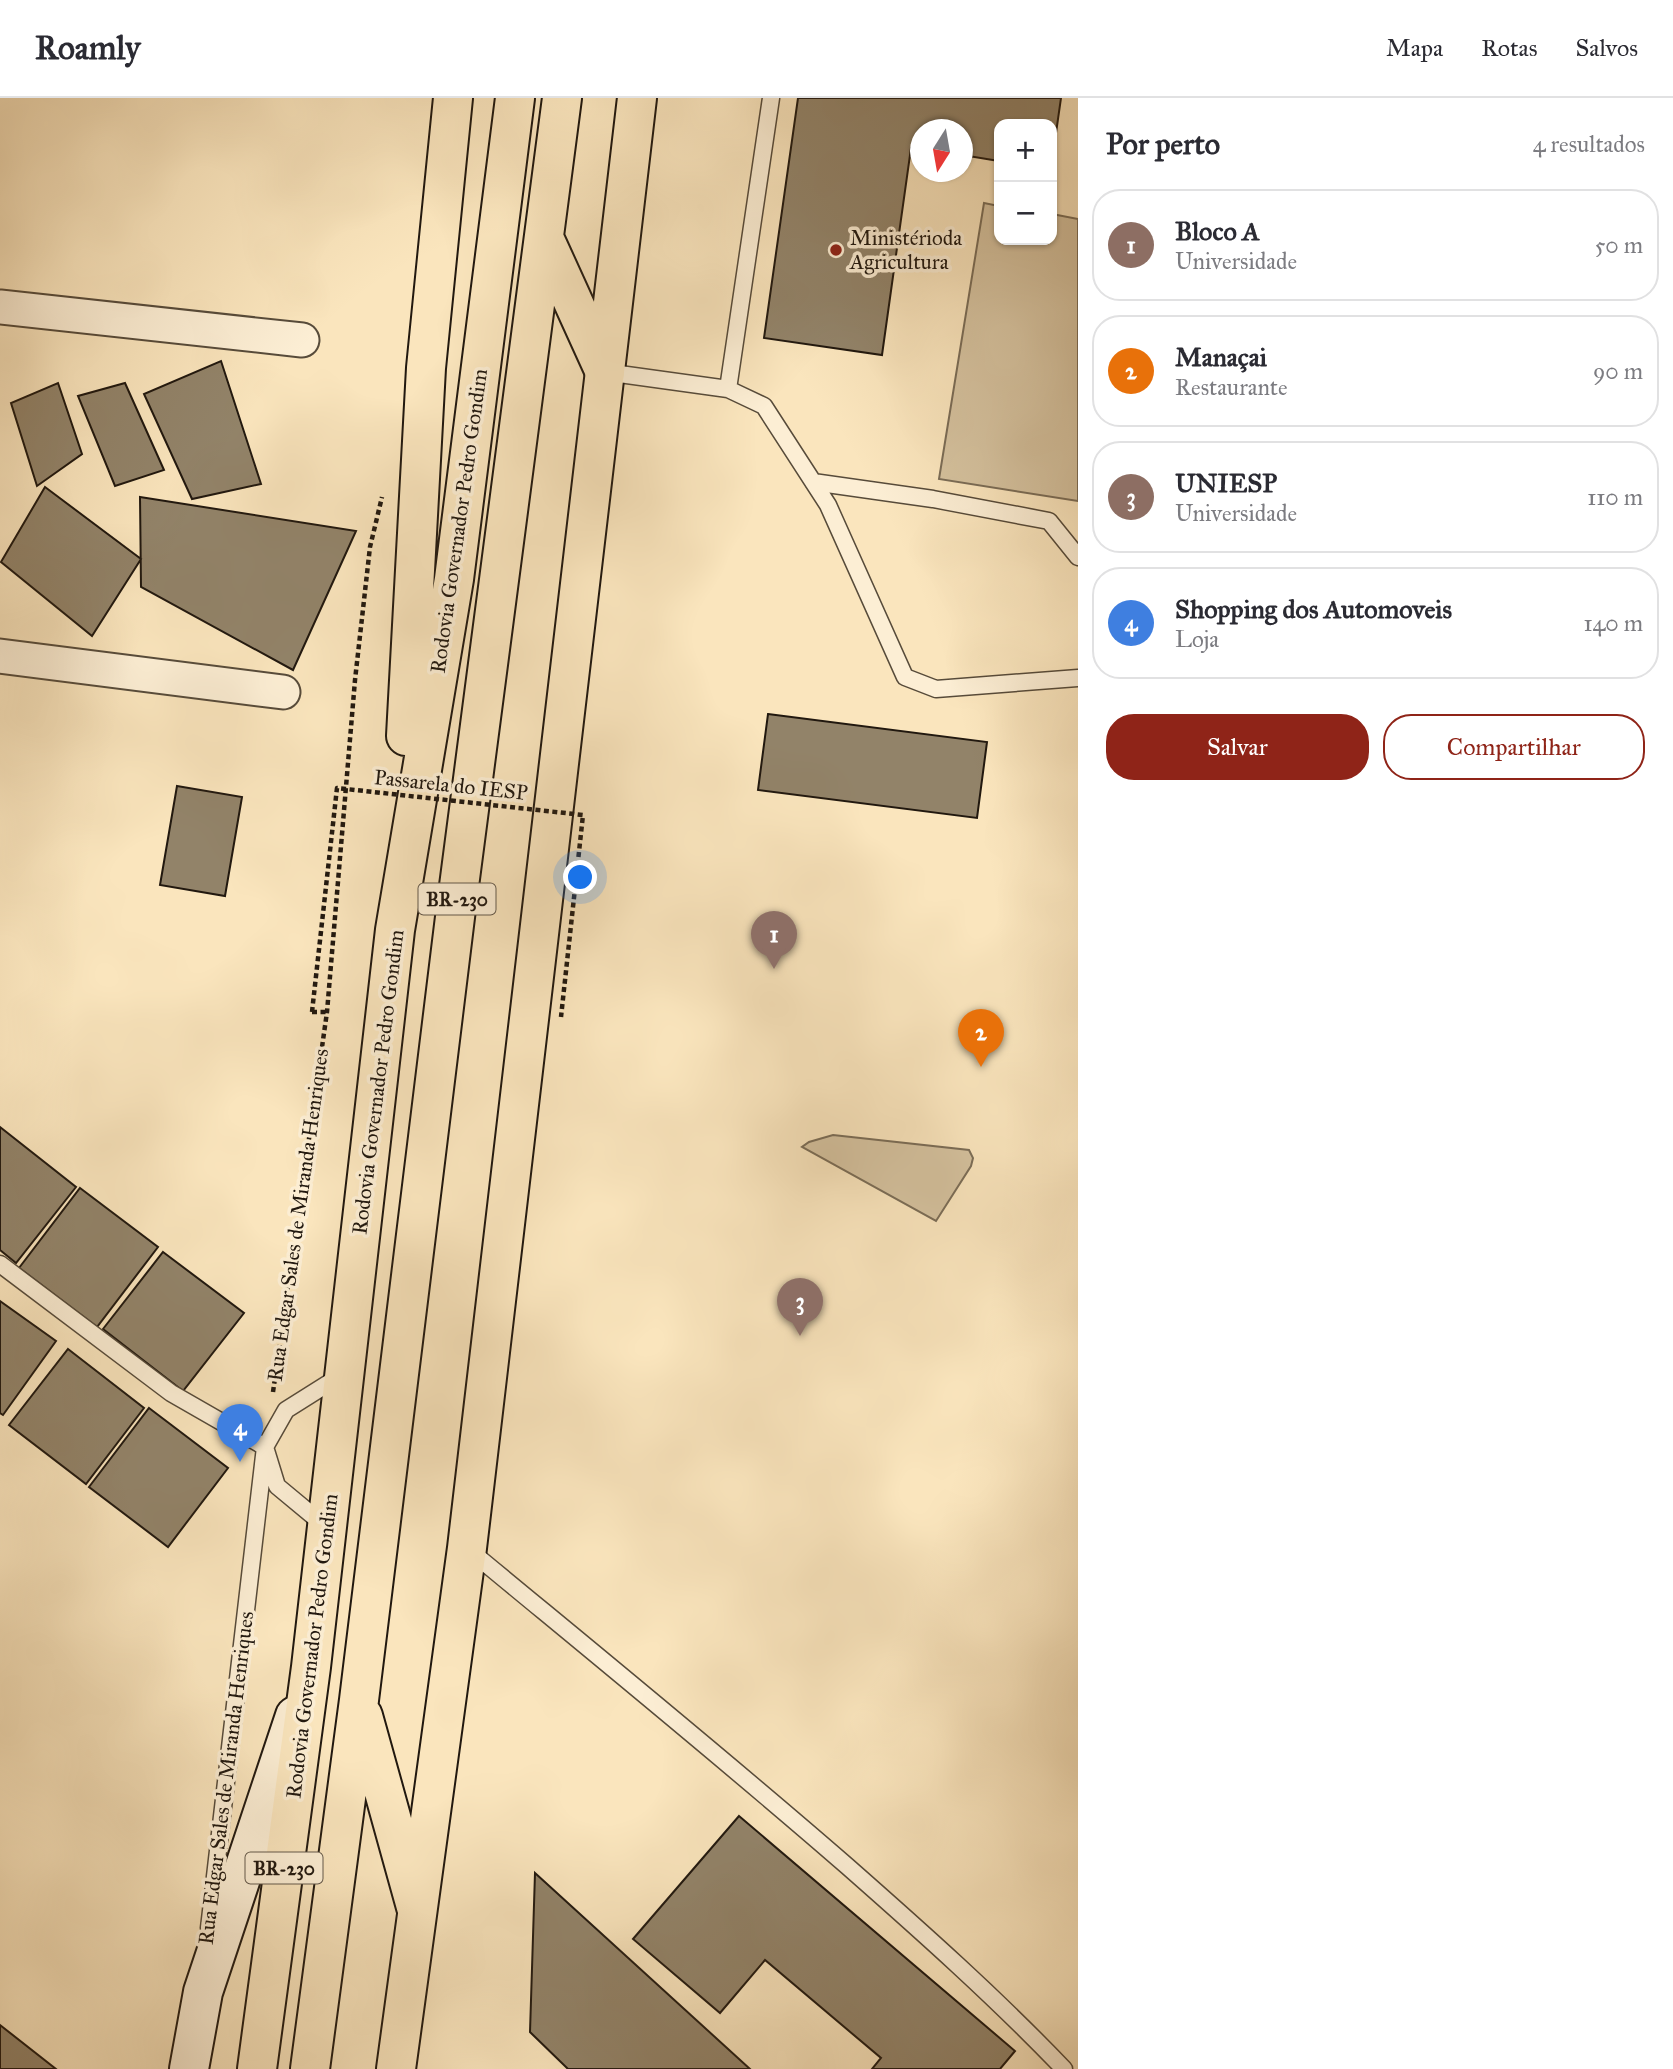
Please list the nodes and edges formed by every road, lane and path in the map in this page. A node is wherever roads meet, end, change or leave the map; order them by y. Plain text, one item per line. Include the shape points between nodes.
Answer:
1 (453, 98) edge
2 (515, 98) edge
3 (562, 98) edge
4 (637, 98) edge
5 (771, 98) edge
6 (545, 239) junction
7 (0, 307) edge
8 (302, 340) dead end
9 (605, 372) junction
10 (728, 389) junction
11 (813, 482) junction
12 (384, 487) dead end
13 (1078, 556) edge
14 (0, 656) edge
15 (1078, 678) edge
16 (283, 692) dead end
17 (396, 930) junction
18 (327, 1012) junction
19 (561, 1017) dead end
20 (0, 1264) edge
21 (345, 1373) junction
22 (273, 1393) dead end
23 (265, 1447) junction
24 (327, 1527) junction
25 (467, 1548) junction
26 (312, 1667) junction
27 (359, 1700) junction
28 (416, 1907) junction
29 (203, 1992) junction
30 (189, 2069) edge
31 (257, 2069) edge
32 (310, 2069) edge
33 (396, 2069) edge
34 (1064, 2069) edge

1 - 17 main road via 426,368
2 - 17 main road, Rodovia Governador Pedro Gondim / BR-230 via 454,579
3 - 6 main road, BR-230
4 - 9 main road
5 - 10 lane
6 - 9 main road
6 - 27 main road, BR-230 via 456,909
7 - 8 street
9 - 10 lane
9 - 25 main road
10 - 11 lane via 764,406
11 - 13 lane via 1049,521
11 - 15 lane via 828,505 905,677 936,689
12 - 18 path, Rua Edgar Sales de Miranda Henriques via 370,547 355,680
14 - 16 street
17 - 21 main road, Rodovia Governador Pedro Gondim / BR-230
18 - 19 path, Passarela do IESP, bridge via 312,1012 337,788 583,816
18 - 22 path, Rua Edgar Sales de Miranda Henriques
20 - 23 lane via 171,1393
21 - 23 lane via 286,1410
21 - 24 main road, Rodovia Governador Pedro Gondim / BR-230
23 - 24 lane via 277,1486
23 - 29 lane, Rua Edgar Sales de Miranda Henriques
24 - 26 main road, Rodovia Governador Pedro Gondim / BR-230
25 - 28 main road
25 - 34 lane via 714,1750 940,1947
26 - 29 main road
26 - 31 main road, Rodovia Governador Pedro Gondim / BR-230
27 - 28 main road
27 - 32 main road, BR-230
28 - 33 main road
29 - 30 main road, Rua Edgar Sales de Miranda Henriques

